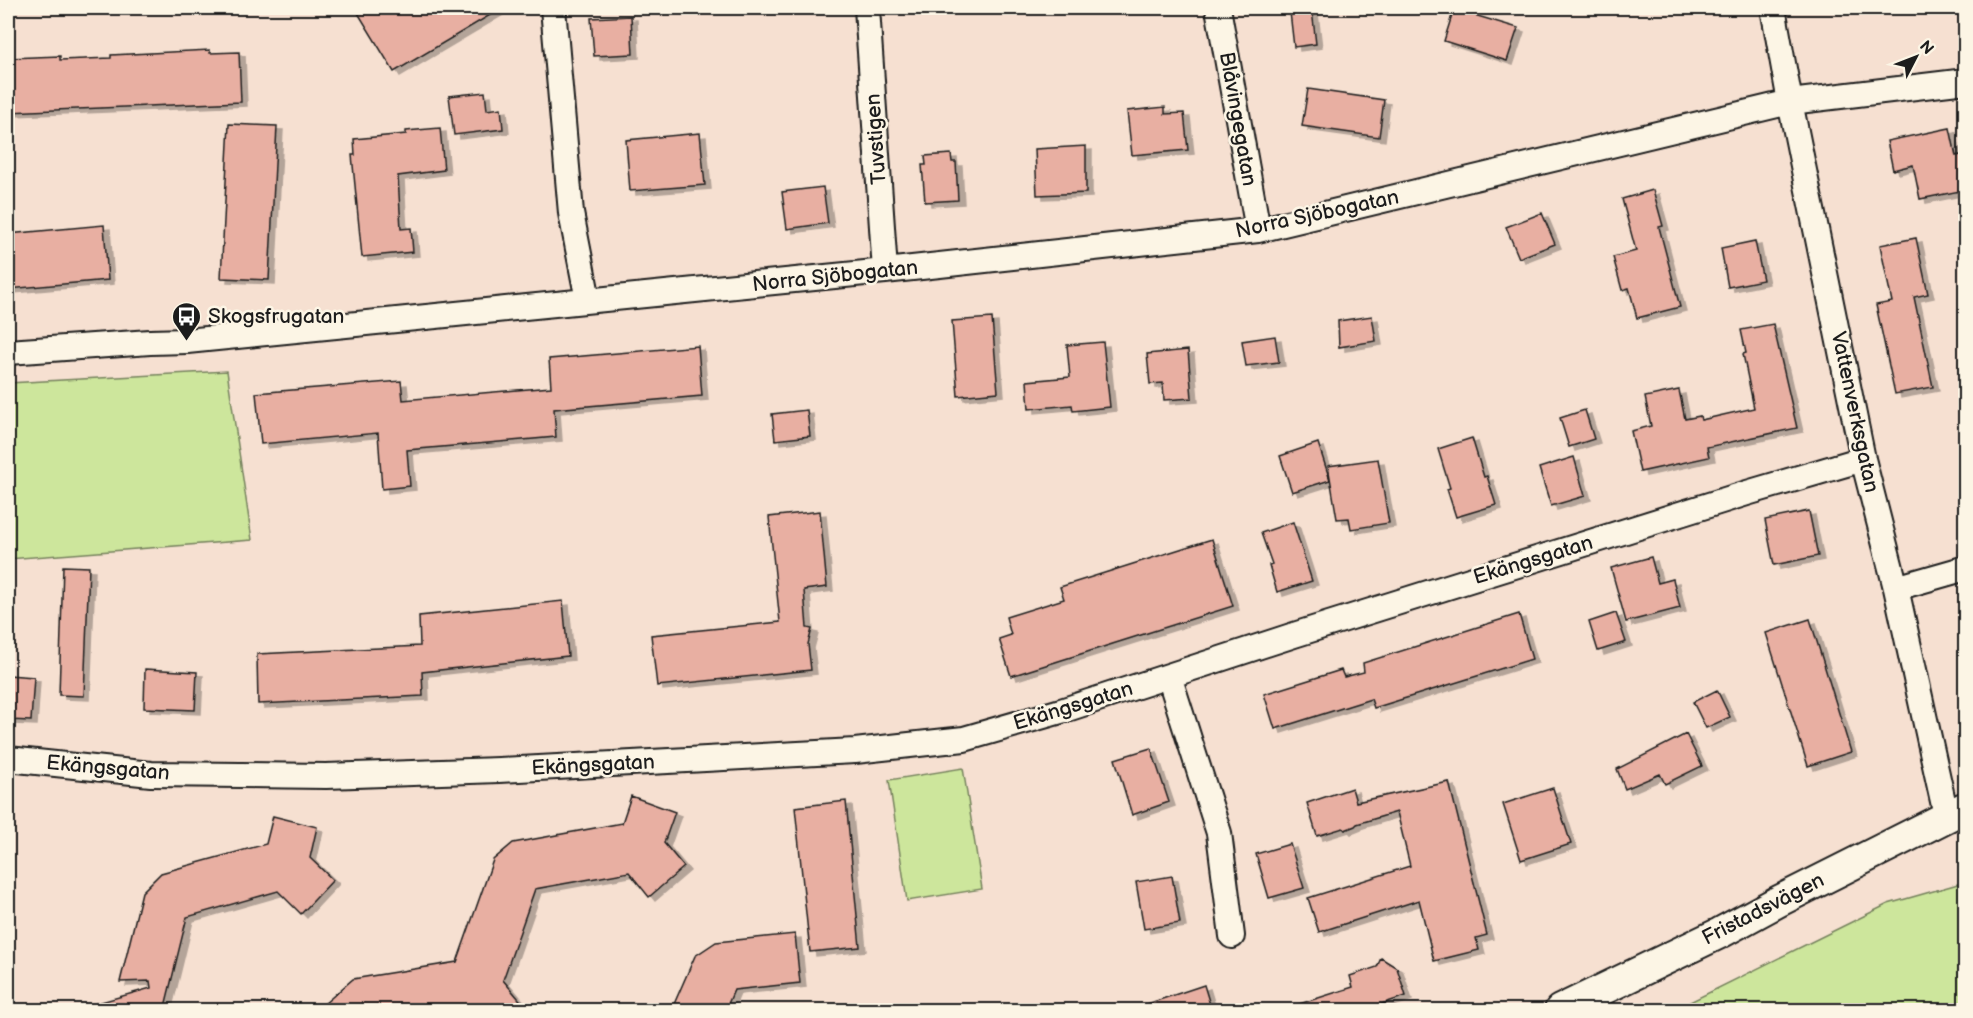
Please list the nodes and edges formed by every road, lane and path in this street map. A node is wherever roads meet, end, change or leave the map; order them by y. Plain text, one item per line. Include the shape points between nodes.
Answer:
1 (553, 8) edge
2 (867, 8) edge
3 (1218, 8) edge
4 (1773, 8) edge
5 (1965, 81) edge
6 (1790, 102) junction
7 (1257, 230) junction
8 (885, 271) junction
9 (588, 300) junction
10 (8, 352) edge
11 (1863, 459) junction
12 (1965, 568) edge
13 (1896, 588) junction
14 (1169, 676) junction
15 (8, 759) edge
16 (1956, 811) edge
17 (1232, 936) dead end
18 (1560, 1011) edge

1 - 9 street via 571,213
2 - 8 street, Tuvstigen
3 - 7 street, Blåvingegatan
4 - 6 street, Vattenverksgatan
5 - 6 street, Norra Sjöbogatan
6 - 7 street, Norra Sjöbogatan
6 - 11 street, Vattenverksgatan
7 - 8 street, Norra Sjöbogatan
8 - 9 street, Norra Sjöbogatan
9 - 10 street, Norra Sjöbogatan via 188,341
11 - 13 street, Vattenverksgatan
11 - 14 street, Ekängsgatan
12 - 13 street
13 - 16 street, Vattenverksgatan
14 - 15 street, Ekängsgatan via 964,739 855,751 326,776 151,774
14 - 17 street via 1219,833
16 - 18 street, Fristadsvägen

